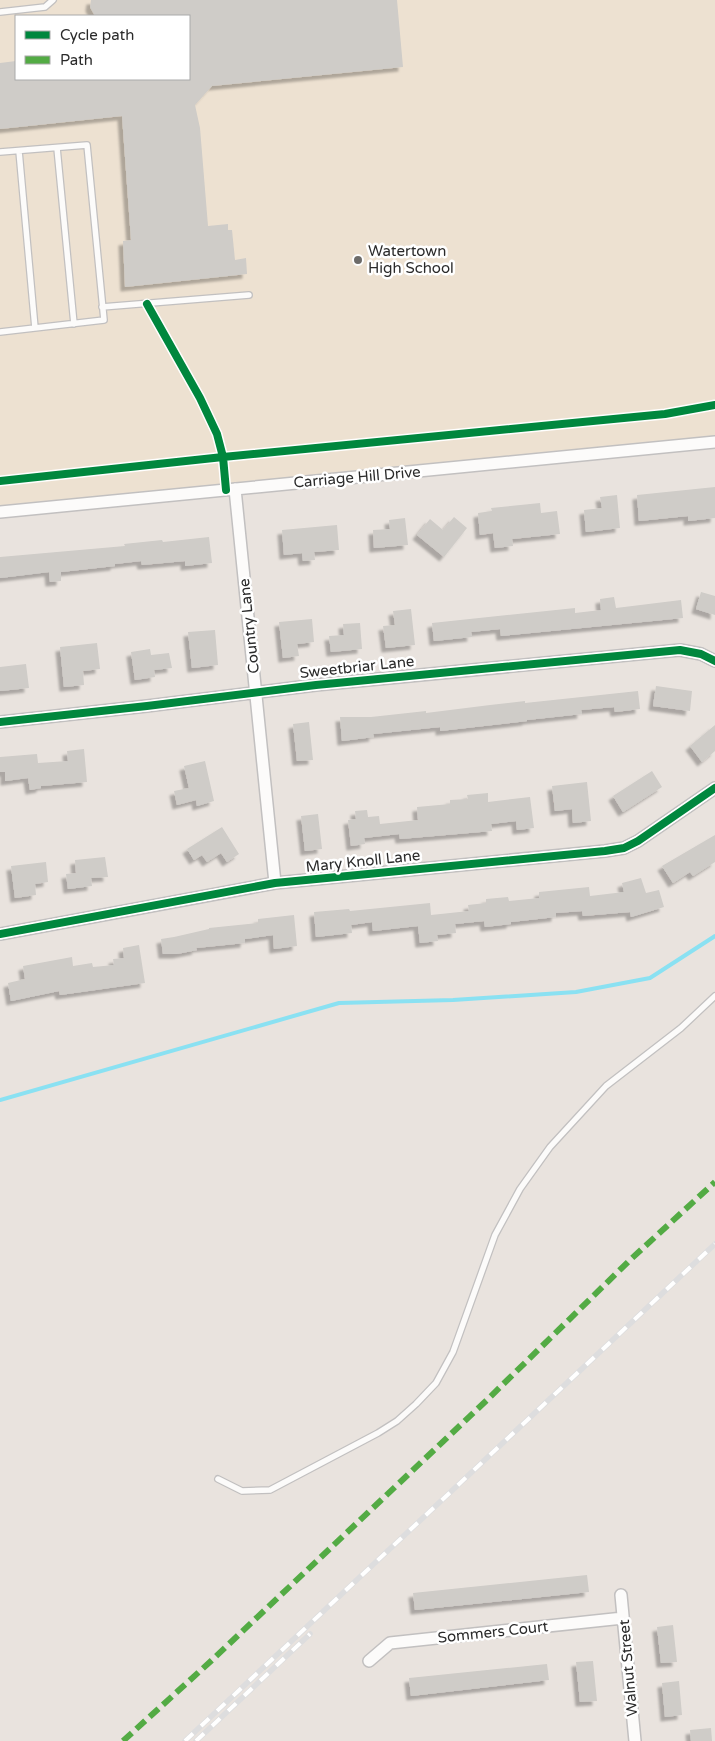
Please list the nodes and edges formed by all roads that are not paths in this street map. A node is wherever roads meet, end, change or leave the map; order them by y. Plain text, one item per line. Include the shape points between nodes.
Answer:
1 (53, 0) edge
2 (0, 12) edge
3 (57, 148) junction
4 (19, 151) junction
5 (0, 152) edge
6 (249, 295) dead end
7 (102, 307) junction
8 (74, 324) junction
9 (35, 328) junction
10 (0, 332) edge
11 (715, 442) edge
12 (235, 489) junction
13 (0, 512) edge
14 (715, 661) edge
15 (255, 691) junction
16 (0, 722) edge
17 (715, 788) edge
18 (275, 883) junction
19 (0, 934) edge
20 (715, 996) edge
21 (218, 1479) dead end
22 (621, 1595) dead end
23 (623, 1618) junction
24 (369, 1661) dead end
25 (635, 1741) edge

1 - 2 lane via 45,7
3 - 4 lane
3 - 7 lane via 87,146
3 - 8 lane
4 - 5 lane
4 - 9 lane
6 - 7 lane
7 - 8 lane via 104,320
8 - 9 lane
9 - 10 lane
11 - 12 street, Carriage Hill Drive
12 - 13 street, Carriage Hill Drive
12 - 15 street, Country Lane
14 - 15 street, Sweetbriar Lane via 680,650
15 - 16 street, Sweetbriar Lane
15 - 18 street, Country Lane
17 - 18 street, Mary Knoll Lane via 624,848
18 - 19 street, Mary Knoll Lane
20 - 21 lane via 681,1028 606,1086 550,1147 520,1189 495,1235 453,1352 436,1383 416,1404 378,1433 270,1490 242,1491
22 - 23 street, Walnut Street
23 - 24 street, Sommers Court via 390,1643
23 - 25 street, Walnut Street

